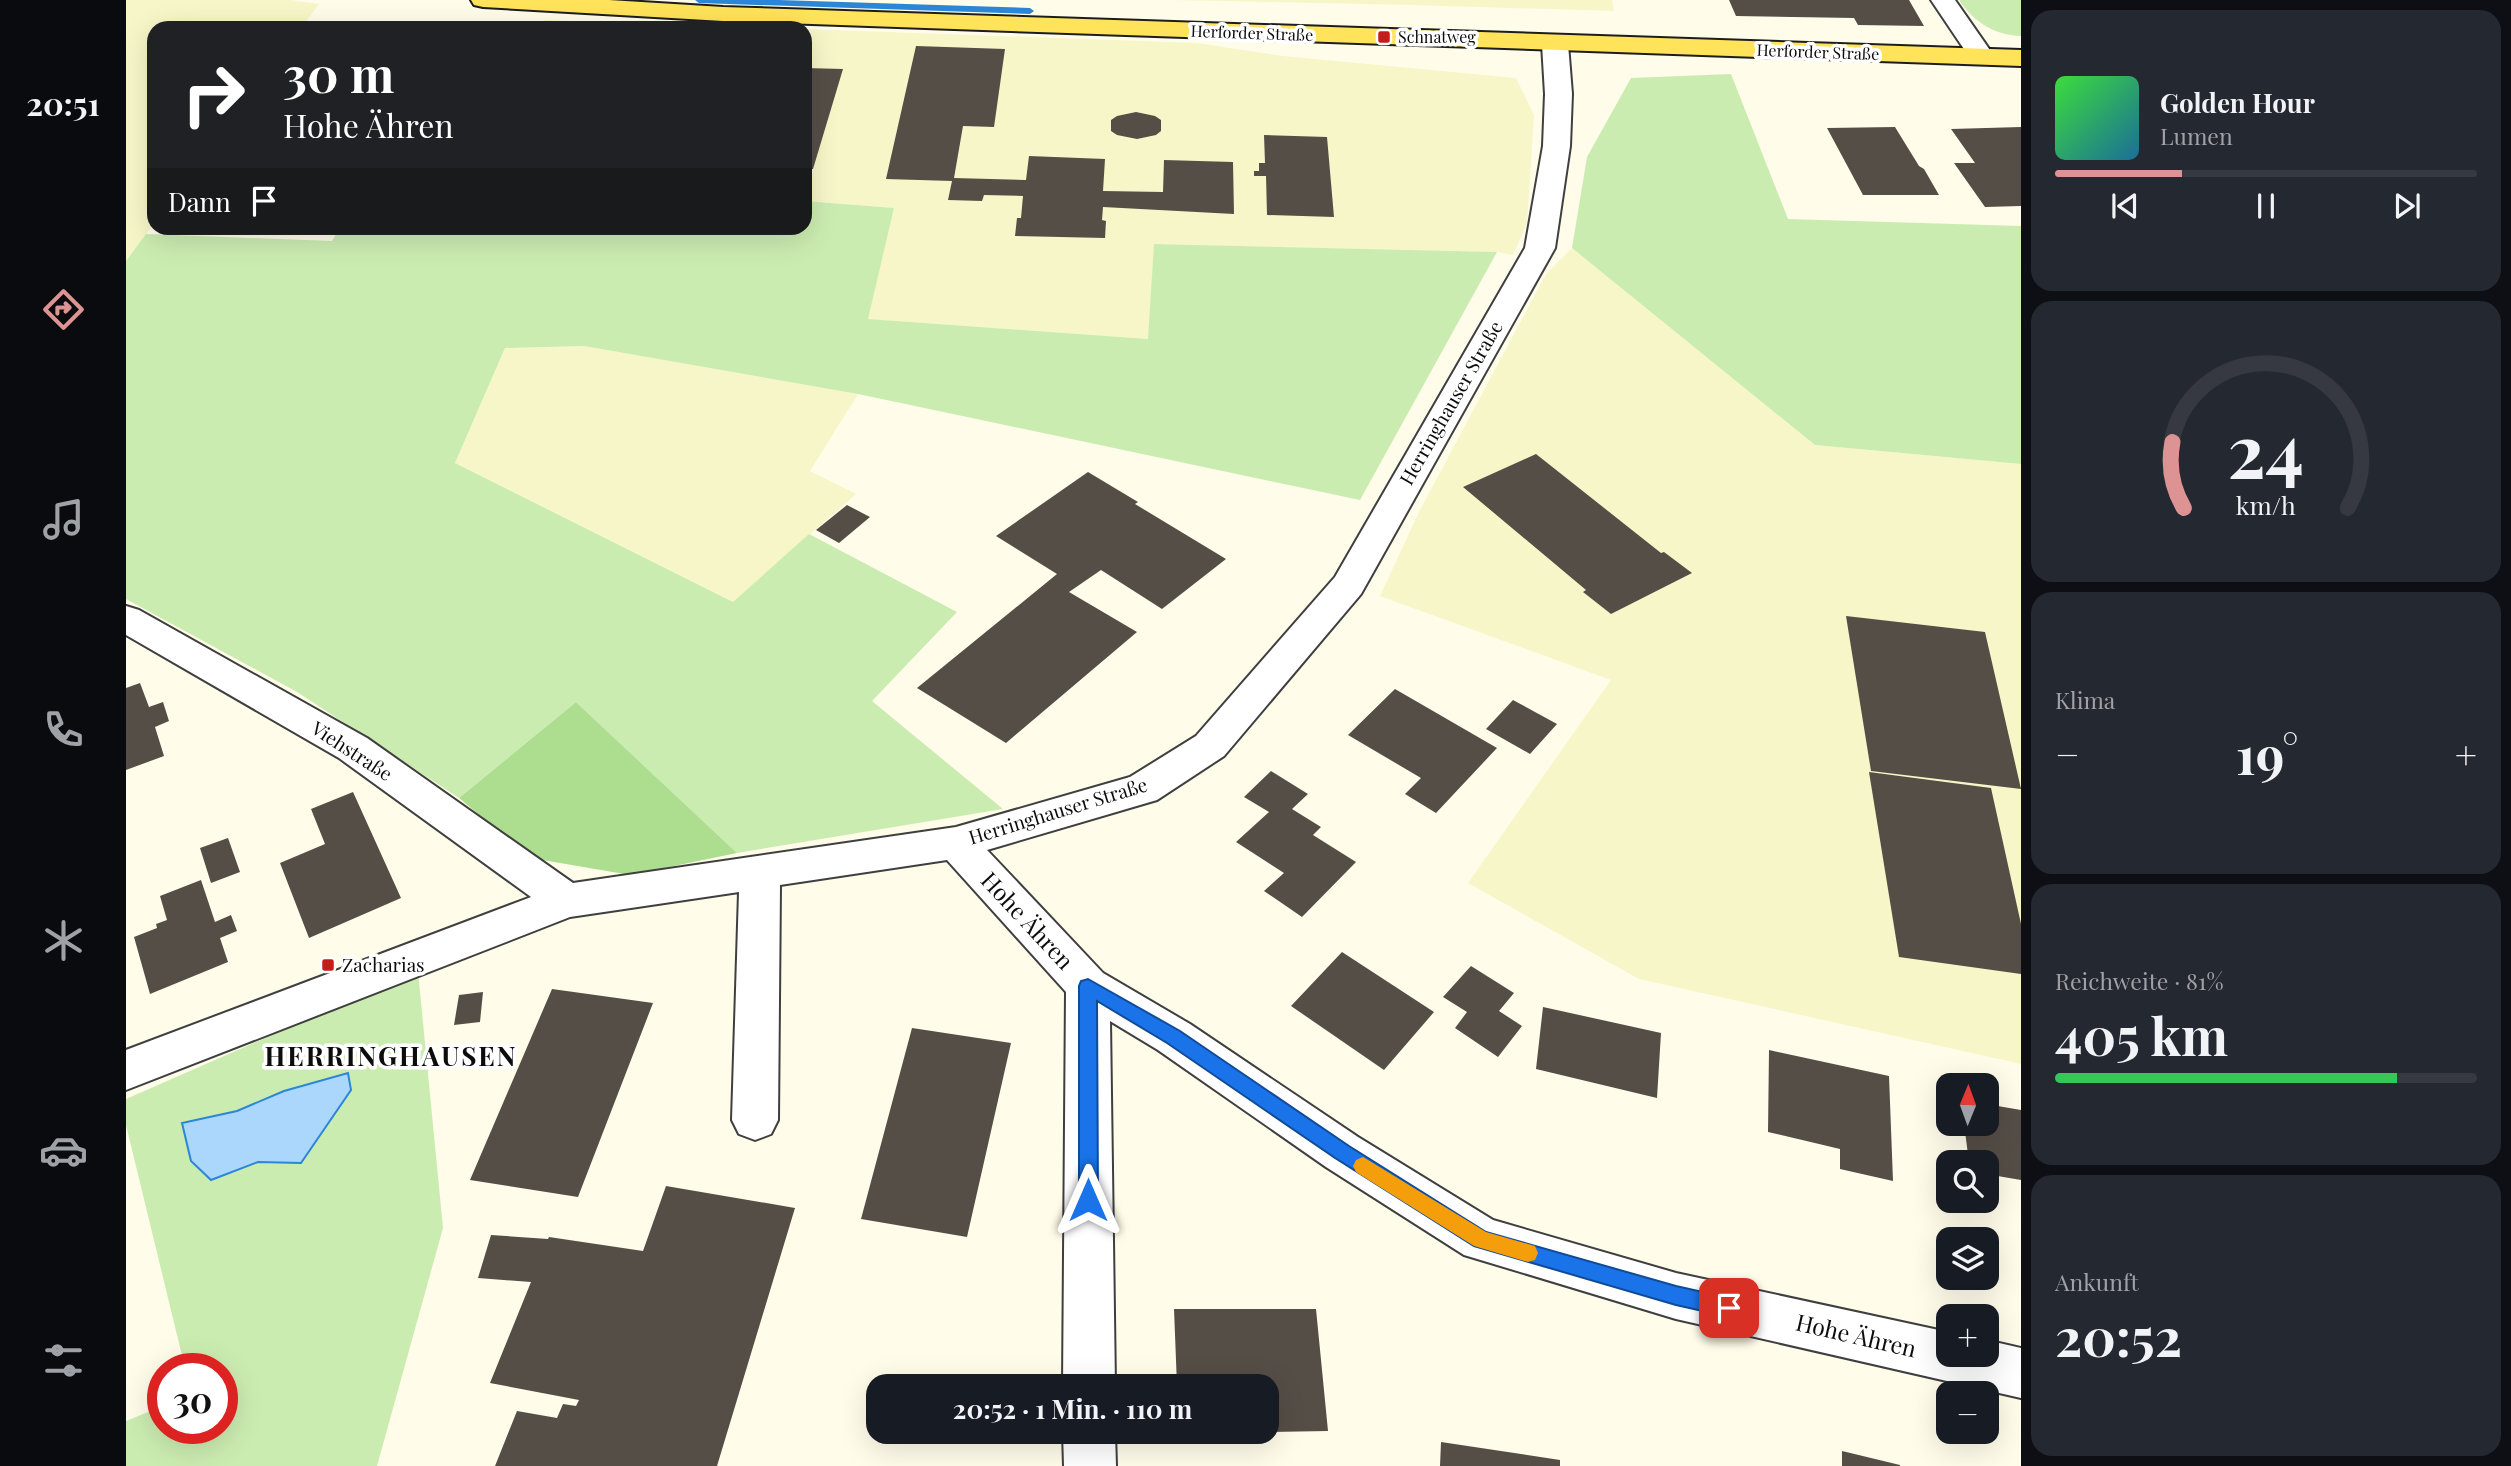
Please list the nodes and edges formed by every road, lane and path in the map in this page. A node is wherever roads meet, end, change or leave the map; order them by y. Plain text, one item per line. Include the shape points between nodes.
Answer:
1 (483, 0) edge
2 (1943, 0) edge
3 (1555, 44) junction
4 (1980, 56) junction
5 (2021, 58) edge
6 (126, 620) edge
7 (956, 843) junction
8 (760, 872) junction
9 (567, 901) junction
10 (1088, 986) junction
11 (126, 1070) edge
12 (755, 1121) dead end
13 (2021, 1373) edge
14 (1089, 1374) edge
15 (1089, 1444) edge
16 (1090, 1466) edge

1 - 3 main road, Herforder Straße via 723,14
2 - 4 street
3 - 4 main road, Herforder Straße
3 - 7 street, Herringhauser Straße via 1559,75 1555,138 1540,247 1348,585 1209,747 1143,789
4 - 5 main road, Herforder Straße
6 - 9 street, Viehstraße via 352,748
7 - 8 street, Herringhauser Straße
7 - 10 street, Hohe Ähren
8 - 9 street, Herringhauser Straße
8 - 12 street
9 - 11 street, Herringhauser Straße
10 - 13 street, Hohe Ähren via 1174,1037 1481,1240 1676,1296
10 - 14 street
15 - 16 street

